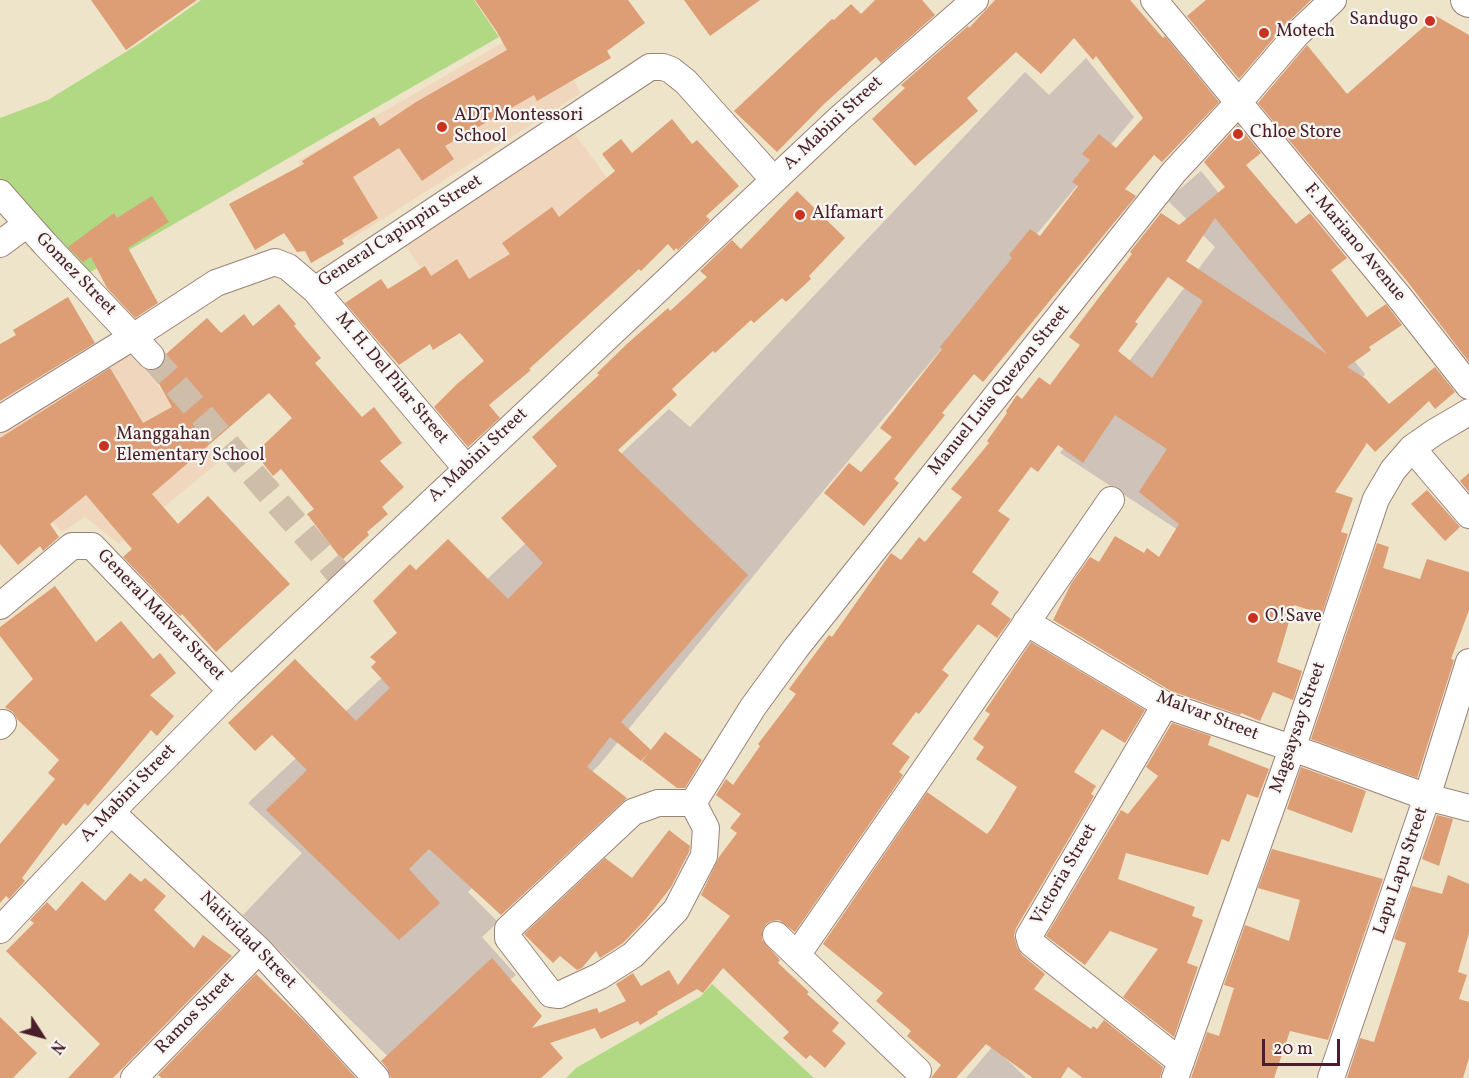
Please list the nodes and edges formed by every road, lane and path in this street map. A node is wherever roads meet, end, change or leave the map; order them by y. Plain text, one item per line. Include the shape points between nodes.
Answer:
1 (975, 0) edge
2 (1154, 0) edge
3 (1333, 0) edge
4 (1238, 103) junction
5 (774, 180) junction
6 (0, 194) edge
7 (27, 224) junction
8 (0, 243) edge
9 (315, 290) junction
10 (134, 336) junction
11 (151, 356) tunnel mouth
12 (1469, 386) edge
13 (1469, 412) edge
14 (0, 419) edge
15 (1412, 448) junction
16 (466, 468) junction
17 (1111, 500) dead end
18 (1469, 515) edge
19 (0, 606) edge
20 (1026, 622) junction
21 (1469, 662) edge
22 (231, 691) junction
23 (1165, 705) junction
24 (1292, 749) junction
25 (1427, 797) junction
26 (693, 803) junction
27 (1469, 807) edge
28 (111, 812) junction
29 (0, 930) edge
30 (776, 935) dead end
31 (259, 950) junction
32 (797, 956) junction
33 (1178, 1070) edge
34 (918, 1071) dead end
35 (134, 1078) edge
36 (376, 1078) edge
37 (1330, 1078) edge

1 - 5 street, A. Mabini Street
2 - 4 street, F. Mariano Avenue
3 - 4 street, Manuel Luis Quezon Street via 1297,34
4 - 12 street, F. Mariano Avenue
4 - 26 street, Manuel Luis Quezon Street via 1174,172 796,648 753,707
5 - 9 street, General Capinpin Street via 686,82 671,70 650,67
5 - 16 street, A. Mabini Street
6 - 7 street, Gomez Street
7 - 8 street
7 - 10 street, Gomez Street
9 - 10 street, General Capinpin Street via 288,267 275,262 216,283
9 - 16 street, M. H. Del Pilar Street
10 - 11 street, Gomez Street
10 - 14 street, General Capinpin Street
13 - 15 street, Magsaysay Street
15 - 18 street
15 - 24 street, Magsaysay Street via 1376,499
16 - 22 street, A. Mabini Street
17 - 20 street
19 - 22 street, General Malvar Street via 72,546 92,546
20 - 23 street, Malvar Street
20 - 32 street
21 - 25 street, Lapu Lapu Street
22 - 28 street, A. Mabini Street
23 - 24 street, Malvar Street
23 - 33 street, Victoria Street via 1029,936 1031,943
24 - 25 street, Malvar Street
24 - 33 street, Magsaysay Street
25 - 27 street, Malvar Street
25 - 37 street, Lapu Lapu Street
26 - 26 street via 658,803 633,812 508,929 508,938 551,994 560,995 633,956 676,910 704,856 706,828
28 - 29 street, A. Mabini Street
28 - 31 street, Natividad Street
30 - 32 street
31 - 35 street, Ramos Street
31 - 36 street, Natividad Street
32 - 34 street

